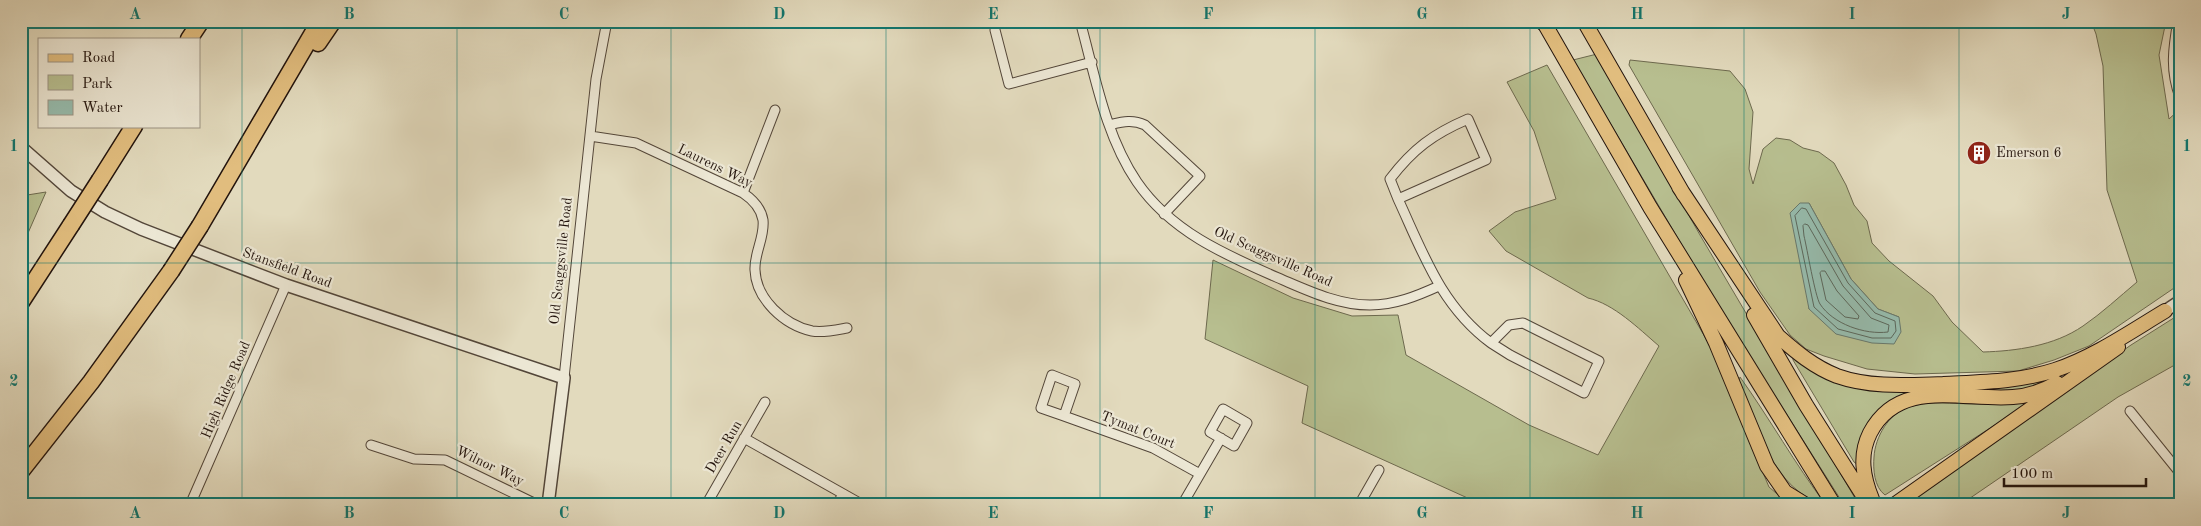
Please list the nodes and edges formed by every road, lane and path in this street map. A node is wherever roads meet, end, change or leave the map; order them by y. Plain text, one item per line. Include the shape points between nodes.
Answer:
1 (200, 21) edge
2 (320, 21) edge
3 (333, 21) edge
4 (607, 21) edge
5 (1080, 21) edge
6 (1543, 21) edge
7 (1584, 21) edge
8 (2178, 21) edge
9 (994, 30) dead end
10 (191, 38) edge
11 (1092, 62) junction
12 (2180, 97) edge
13 (775, 110) dead end
14 (262, 122) junction
15 (1109, 125) junction
16 (133, 128) edge
17 (590, 136) junction
18 (21, 147) edge
19 (1679, 187) junction
20 (743, 193) junction
21 (1398, 198) junction
22 (1650, 207) junction
23 (1164, 214) junction
24 (286, 285) junction
25 (1439, 286) junction
26 (2180, 301) edge
27 (21, 302) edge
28 (2165, 311) junction
29 (847, 328) dead end
30 (1491, 343) junction
31 (2098, 362) junction
32 (564, 378) junction
33 (765, 402) dead end
34 (2130, 411) dead end
35 (1064, 416) junction
36 (744, 438) junction
37 (1221, 438) dead end
38 (371, 445) dead end
39 (1379, 470) dead end
40 (21, 471) edge
41 (1200, 474) junction
42 (2180, 474) edge
43 (843, 494) junction
44 (190, 505) edge
45 (538, 505) edge
46 (548, 505) edge
47 (706, 505) edge
48 (837, 505) edge
49 (863, 505) edge
50 (1182, 505) edge
51 (1359, 505) edge
52 (1806, 505) edge
53 (1834, 505) edge
54 (1869, 505) edge
55 (1874, 505) edge
56 (1894, 505) edge

1 - 10 highway
2 - 14 highway
3 - 14 highway
4 - 17 street, Old Scaggsville Road
5 - 11 street, Old Scaggsville Road
6 - 22 main road
7 - 19 main road
8 - 12 street via 2172,57
9 - 11 street via 1009,84
11 - 15 street, Old Scaggsville Road
13 - 20 street
14 - 40 highway, bridge via 171,271 92,382
15 - 23 street, Old Scaggsville Road via 1132,174
15 - 23 street via 1137,121 1200,176
16 - 27 highway, bridge
17 - 20 street, Laurens Way via 636,143
17 - 32 street, Old Scaggsville Road
18 - 24 street, Stansfield Road via 71,191 105,212
19 - 28 main road via 1778,336 1798,354 1838,376 1868,383 1906,385 2028,377 2056,370 2082,358
19 - 54 main road via 1806,406
20 - 29 street, Laurens Way via 753,200 763,220 755,270 766,302 786,319 812,331
21 - 21 street via 1486,160 1468,119 1424,142 1406,158 1390,179
21 - 25 street
22 - 52 main road via 1716,343 1767,466 1785,492
22 - 53 main road
23 - 25 street, Old Scaggsville Road via 1218,251 1340,302 1386,304 1418,296
24 - 32 street, Stansfield Road
24 - 44 street, High Ridge Road
25 - 30 street via 1463,318
26 - 28 street
28 - 31 main road
30 - 30 street via 1509,325 1523,323 1599,361 1584,393
31 - 55 main road via 2032,394 1994,398 1929,395 1898,404 1884,412 1870,432 1863,454 1863,472
31 - 56 main road
32 - 46 street, Old Scaggsville Road
33 - 36 street, Deer Run
34 - 42 street
35 - 35 street, Tymat Court via 1075,384 1052,375 1041,408
35 - 41 street, Tymat Court via 1153,448
36 - 43 street
36 - 47 street, Deer Run
37 - 41 street
38 - 45 street, Wilnor Way via 414,459 446,460
39 - 51 street
41 - 50 street
43 - 48 street
43 - 49 street

